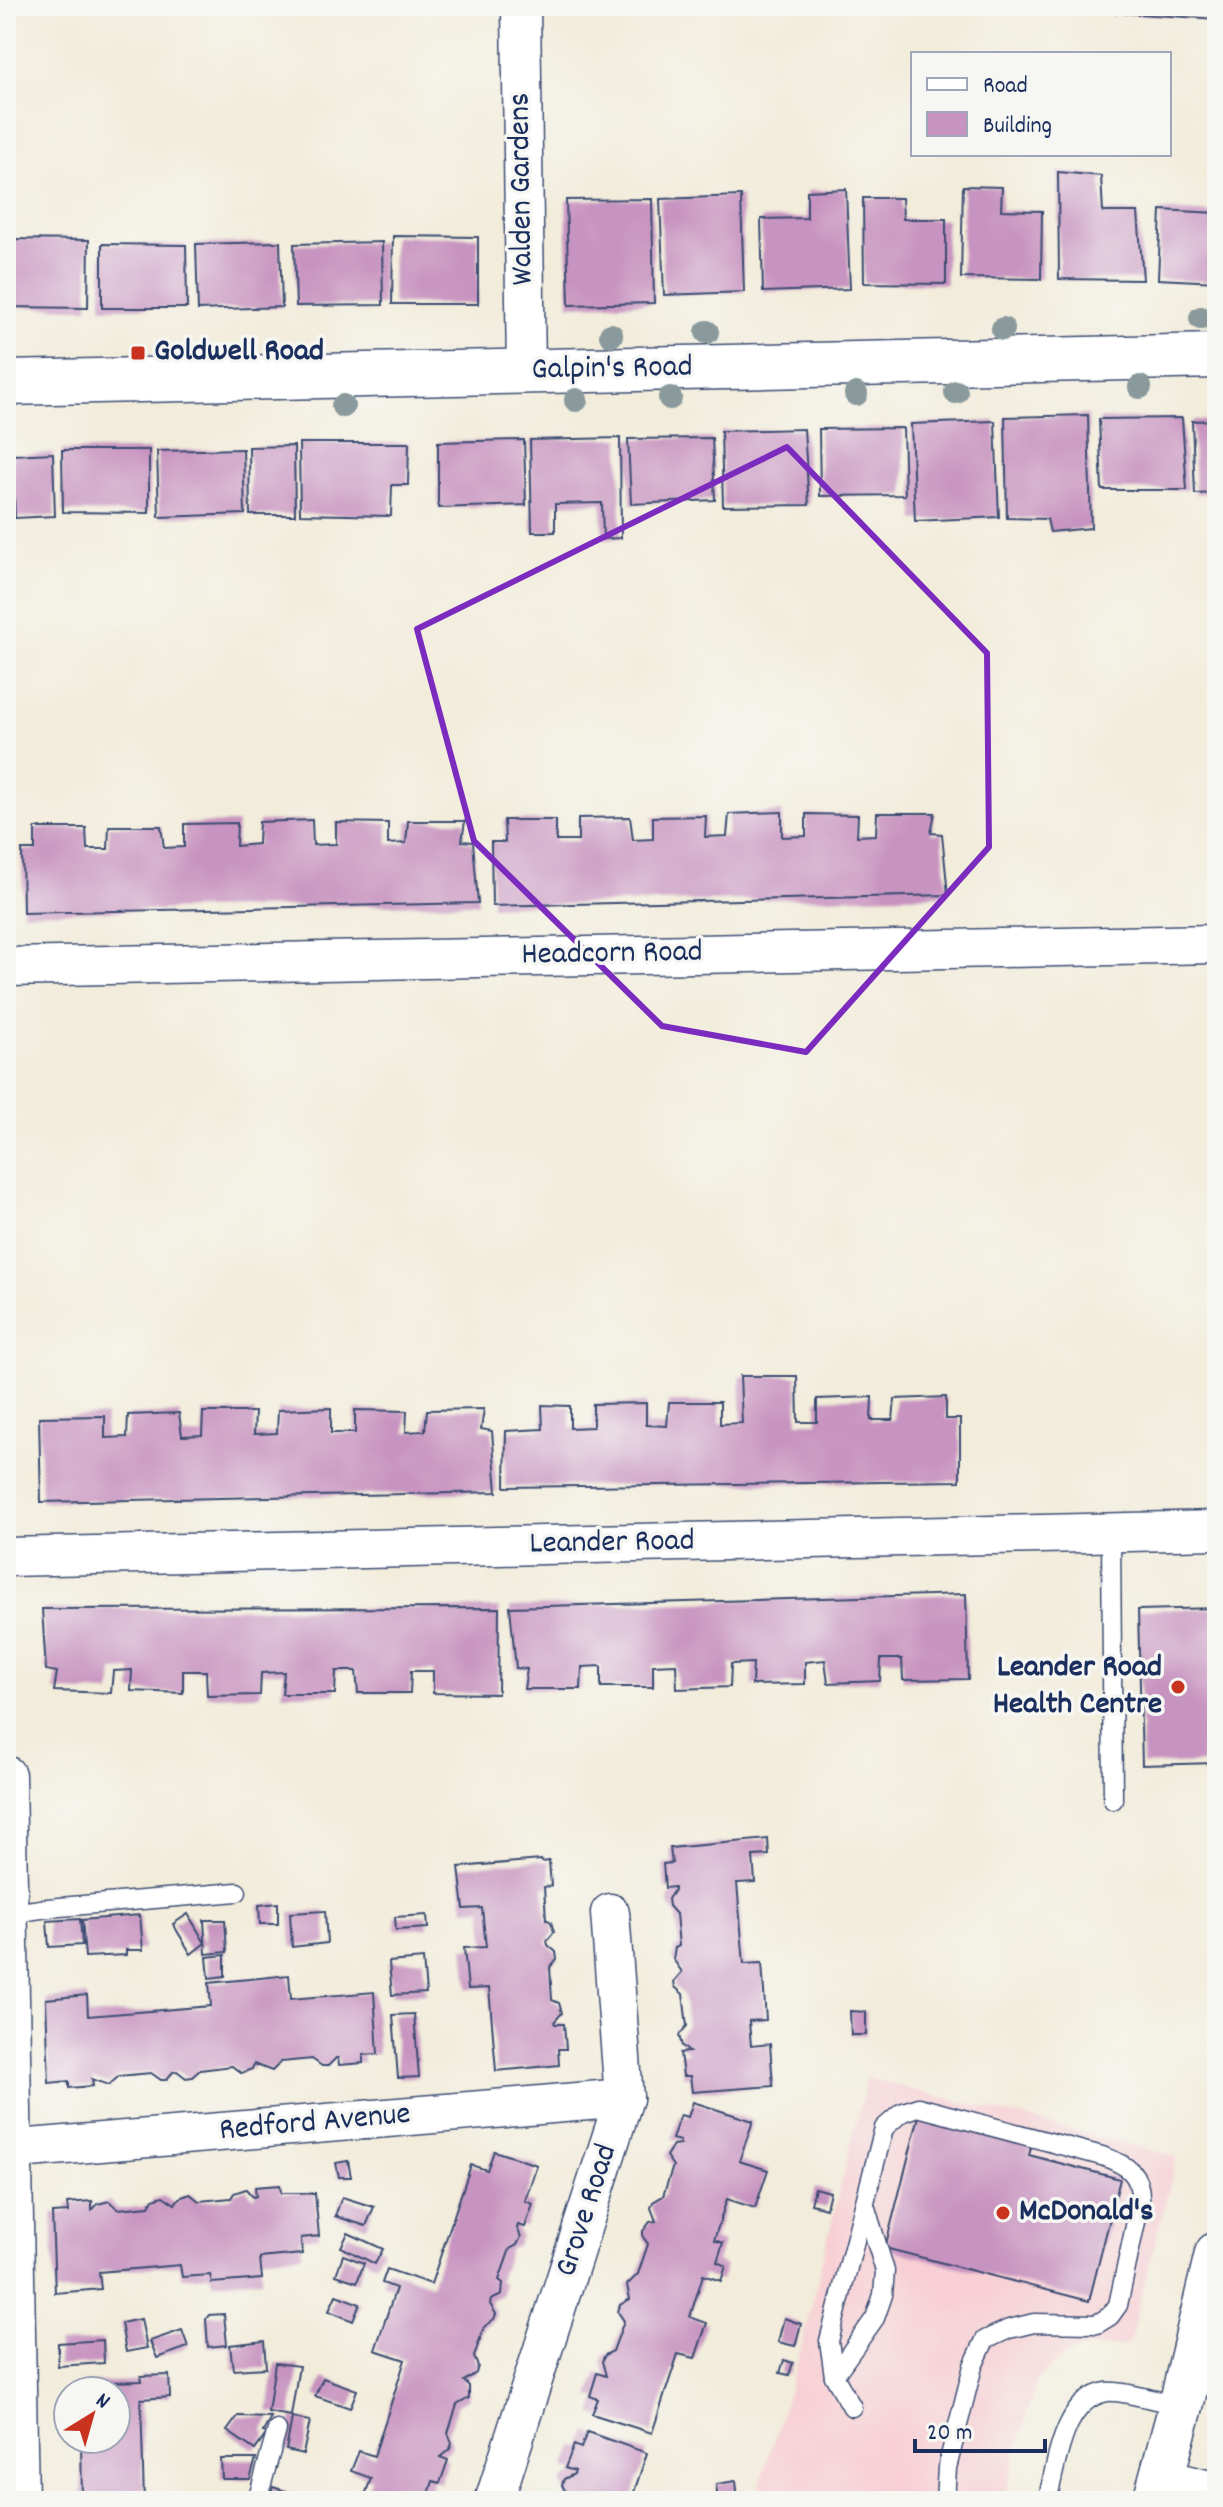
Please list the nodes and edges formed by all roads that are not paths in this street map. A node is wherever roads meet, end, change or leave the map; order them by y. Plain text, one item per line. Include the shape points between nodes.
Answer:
1 (521, 6) edge
2 (1217, 356) edge
3 (526, 372) junction
4 (6, 383) edge
5 (1217, 944) edge
6 (6, 967) edge
7 (1217, 1530) edge
8 (1111, 1533) junction
9 (6, 1557) edge
10 (6, 1775) edge
11 (1113, 1800) dead end
12 (237, 1892) dead end
13 (610, 1913) dead end
14 (7, 1914) edge
15 (624, 2098) junction
16 (8, 2150) edge
17 (865, 2206) junction
18 (1217, 2254) edge
19 (834, 2376) junction
20 (1181, 2406) junction
21 (852, 2407) dead end
22 (277, 2430) dead end
23 (1158, 2490) edge
24 (1217, 2492) edge
25 (19, 2501) edge
26 (257, 2501) edge
27 (494, 2501) edge
28 (945, 2501) edge
29 (1047, 2501) edge

1 - 3 street, Walden Gardens
2 - 3 main road, Galpin's Road
3 - 4 main road, Galpin's Road
5 - 6 street, Headcorn Road
7 - 8 street, Leander Road
8 - 9 street, Leander Road
8 - 11 lane
10 - 14 street
12 - 14 lane
13 - 15 street, Grove Road
14 - 16 street
15 - 16 street, Redford Avenue
15 - 27 street, Grove Road
16 - 25 street
17 - 19 lane via 829,2341
17 - 19 lane via 885,2271 883,2295 875,2318
17 - 28 lane via 884,2128 918,2107 1119,2162 1141,2187 1118,2305 1110,2316 1097,2324 1034,2323 985,2340 973,2366 947,2468
18 - 20 main road
19 - 21 lane
20 - 23 main road
20 - 29 lane via 1109,2392 1087,2400 1068,2422
22 - 26 lane
23 - 24 street

